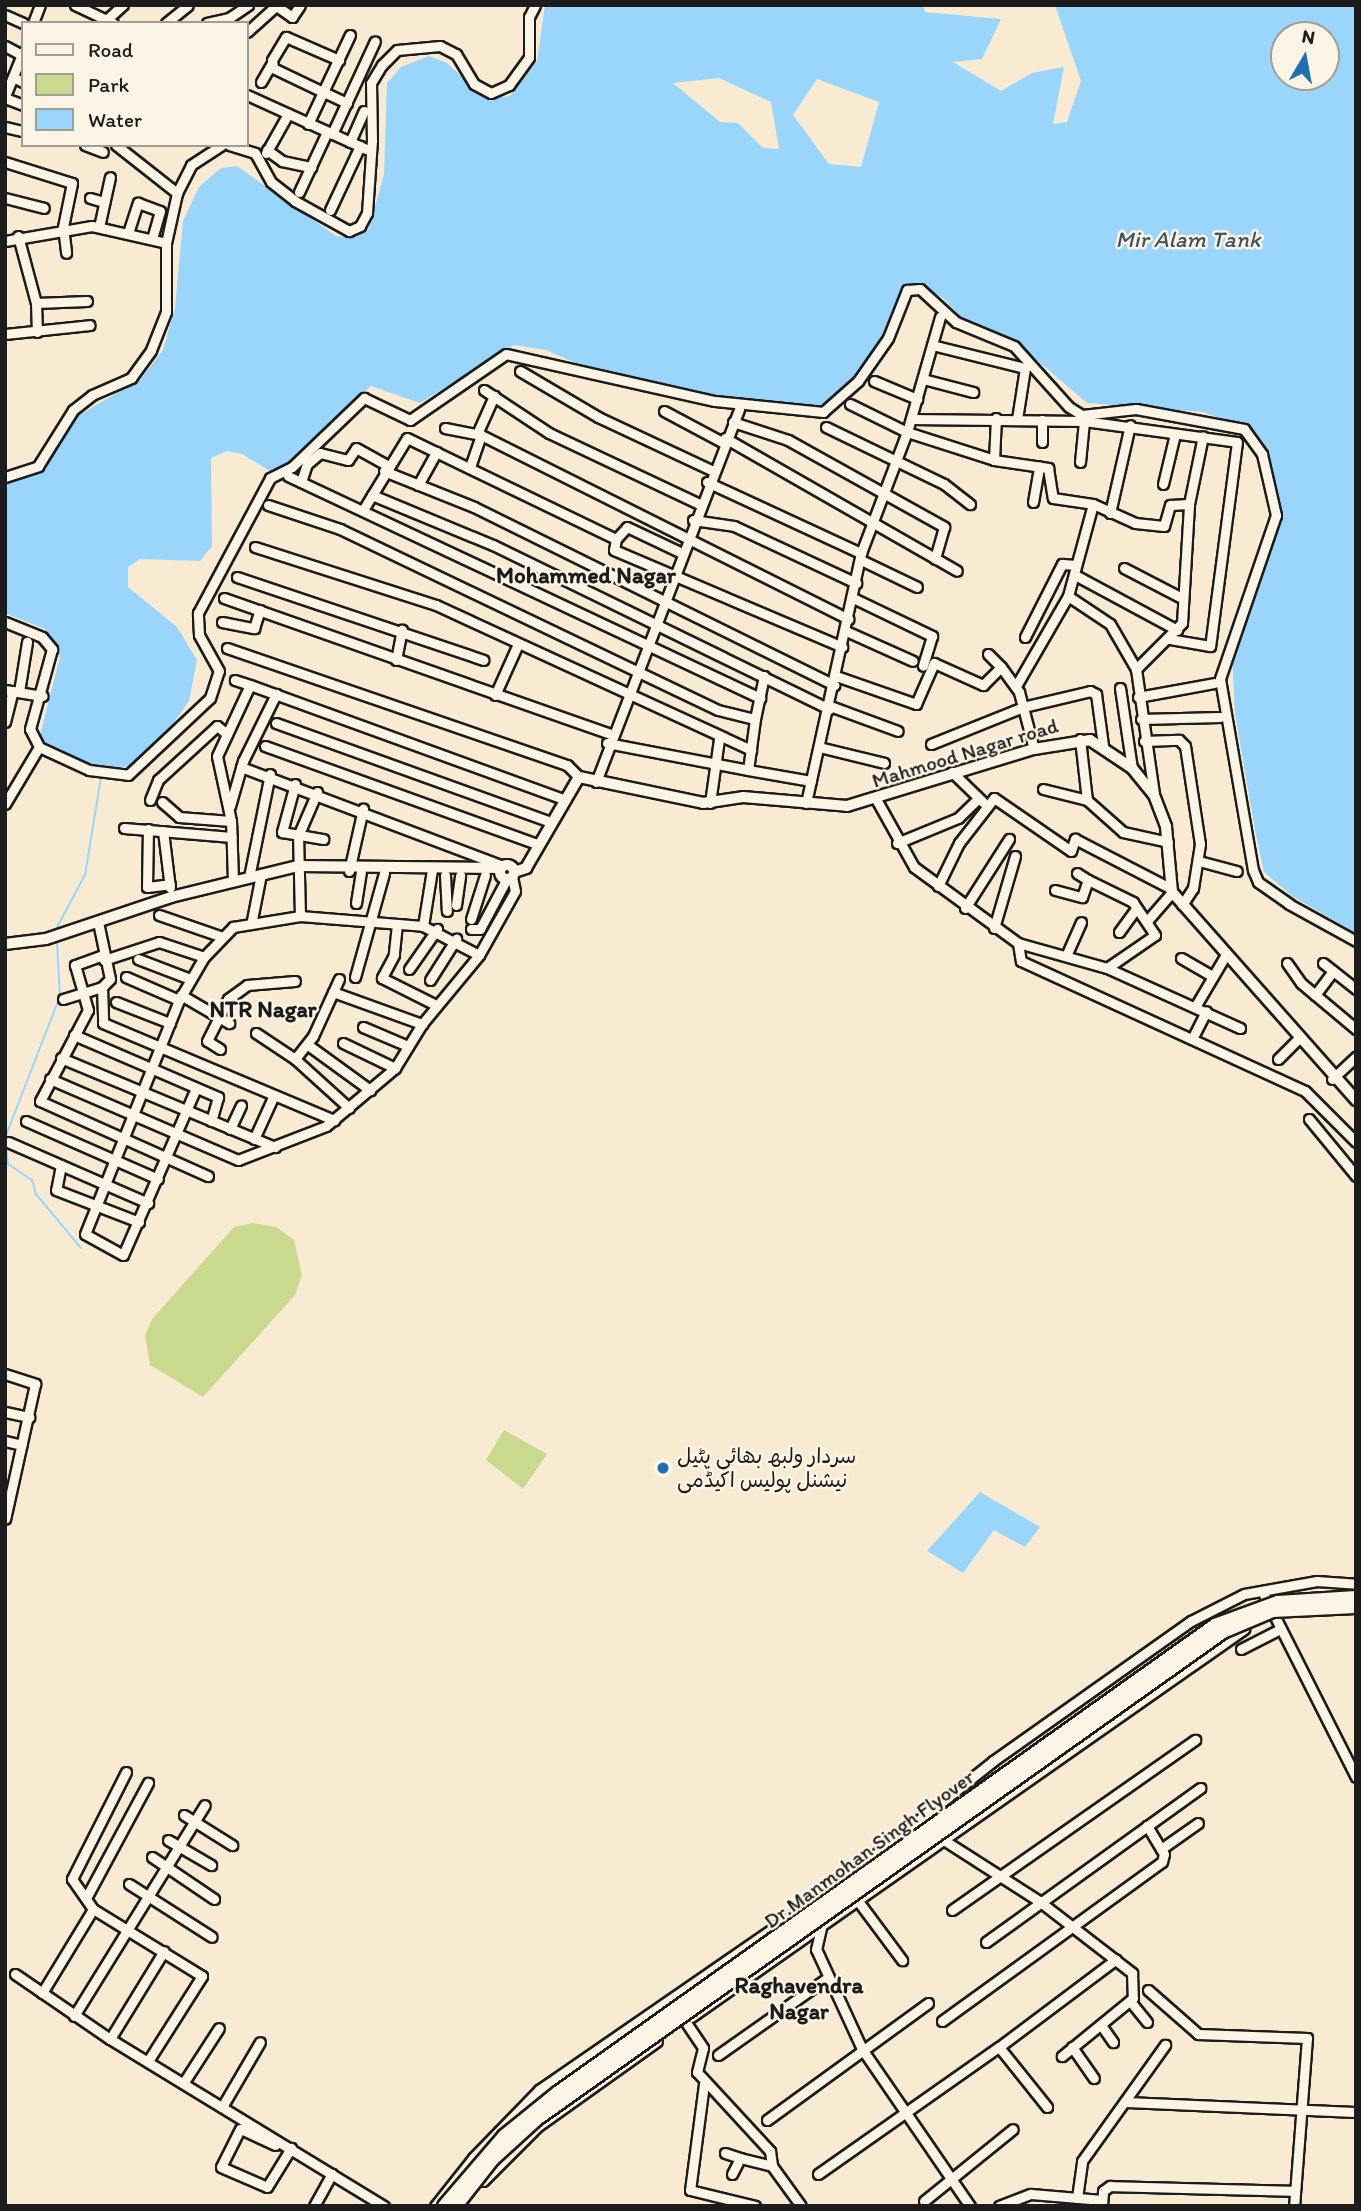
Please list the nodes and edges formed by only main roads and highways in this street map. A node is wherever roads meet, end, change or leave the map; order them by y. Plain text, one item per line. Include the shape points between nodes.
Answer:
1 (353, 870) junction
2 (432, 873) junction
3 (506, 873) junction
4 (5, 944) edge
5 (1356, 1100) edge
6 (1356, 1597) edge
7 (1356, 1609) edge
8 (444, 2206) edge
9 (458, 2206) edge

1 - 2 main road
1 - 2 main road
1 - 4 main road via 298,868 261,874 171,897 46,939
2 - 3 main road
2 - 3 main road
3 - 5 main road, Mahmood Nagar road via 526,868 579,777 710,803 743,797 834,807 1080,739 1102,745 1132,768 1154,795 1168,842 1170,890 1332,1079
6 - 8 highway, Dr.Manmohan Singh Flyover, bridge via 1278,1602 1215,1625 557,2093 497,2142
7 - 9 highway, Dr.Manmohan Singh Flyover, bridge via 1273,1611 1223,1632 537,2119 494,2159

